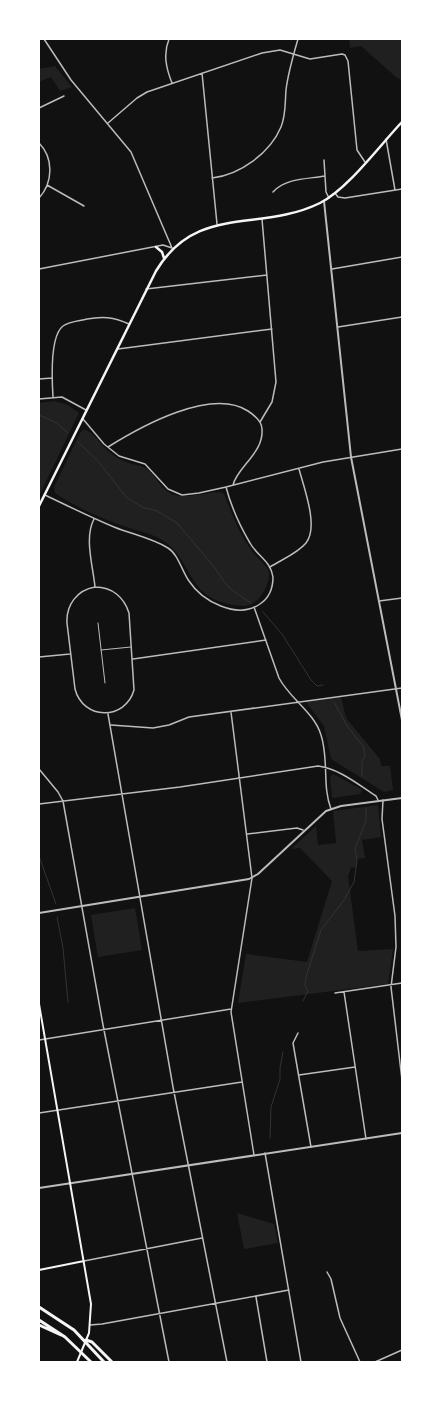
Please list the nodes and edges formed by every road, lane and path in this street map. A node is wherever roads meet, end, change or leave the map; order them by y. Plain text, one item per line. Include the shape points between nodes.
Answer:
1 (44, 39) edge
2 (169, 39) edge
3 (298, 39) edge
4 (294, 54) junction
5 (202, 73) junction
6 (172, 83) junction
7 (64, 96) dead end
8 (39, 108) edge
9 (402, 122) edge
10 (108, 123) junction
11 (386, 139) junction
12 (39, 144) edge
13 (324, 160) dead end
14 (365, 162) junction
15 (325, 176) junction
16 (212, 178) junction
17 (47, 185) junction
18 (402, 189) edge
19 (395, 190) junction
20 (273, 192) dead end
21 (335, 193) junction
22 (39, 198) edge
23 (329, 198) junction
24 (324, 201) junction
25 (84, 206) dead end
26 (262, 219) junction
27 (217, 224) junction
28 (156, 247) junction
29 (172, 248) junction
30 (402, 257) edge
31 (164, 258) junction
32 (39, 269) edge
33 (332, 269) junction
34 (267, 275) junction
35 (146, 289) junction
36 (402, 317) edge
37 (129, 324) junction
38 (338, 327) junction
39 (272, 329) junction
40 (117, 349) junction
41 (52, 378) junction
42 (39, 379) edge
43 (53, 397) junction
44 (39, 399) edge
45 (86, 410) junction
46 (82, 418) junction
47 (260, 422) junction
48 (108, 447) junction
49 (402, 449) edge
50 (351, 457) junction
51 (299, 468) junction
52 (233, 485) junction
53 (226, 487) junction
54 (45, 495) junction
55 (39, 506) edge
56 (94, 518) junction
57 (270, 567) junction
58 (96, 587) junction
59 (402, 598) edge
60 (380, 601) junction
61 (254, 607) junction
62 (98, 623) dead end
63 (266, 640) junction
64 (132, 647) junction
65 (101, 650) junction
66 (70, 654) junction
67 (39, 657) edge
68 (133, 659) junction
69 (105, 683) dead end
70 (402, 688) edge
71 (396, 689) junction
72 (297, 702) junction
73 (231, 712) junction
74 (108, 714) junction
75 (402, 720) edge
76 (111, 725) junction
77 (326, 767) junction
78 (39, 769) edge
79 (238, 778) junction
80 (122, 794) junction
81 (402, 798) edge
82 (383, 800) junction
83 (63, 801) junction
84 (378, 801) junction
85 (39, 804) edge
86 (331, 809) junction
87 (304, 830) junction
88 (246, 834) junction
89 (252, 878) junction
90 (141, 897) junction
91 (82, 906) junction
92 (39, 913) edge
93 (402, 984) edge
94 (391, 985) junction
95 (344, 992) junction
96 (335, 993) dead end
97 (39, 1004) edge
98 (231, 1009) junction
99 (162, 1020) junction
100 (104, 1030) junction
101 (298, 1033) dead end
102 (45, 1039) junction
103 (39, 1040) edge
104 (356, 1067) junction
105 (299, 1074) junction
106 (402, 1080) edge
107 (242, 1082) junction
108 (174, 1093) junction
109 (117, 1101) junction
110 (58, 1110) junction
111 (39, 1113) edge
112 (402, 1133) edge
113 (366, 1139) junction
114 (311, 1147) junction
115 (265, 1153) junction
116 (254, 1155) junction
117 (189, 1165) junction
118 (132, 1174) junction
119 (70, 1183) junction
120 (39, 1188) edge
121 (202, 1238) junction
122 (145, 1249) junction
123 (84, 1261) junction
124 (39, 1270) edge
125 (327, 1272) dead end
126 (289, 1290) junction
127 (256, 1296) junction
128 (215, 1304) junction
129 (39, 1307) edge
130 (159, 1314) junction
131 (39, 1320) edge
132 (39, 1325) edge
133 (90, 1326) junction
134 (65, 1336) junction
135 (86, 1340) junction
136 (402, 1350) edge
137 (77, 1362) edge
138 (91, 1362) edge
139 (104, 1362) edge
140 (112, 1362) edge
141 (168, 1362) edge
142 (227, 1362) edge
143 (267, 1362) edge
144 (301, 1362) edge
145 (360, 1362) edge
146 (374, 1362) edge

1 - 10 street via 71,80
2 - 6 street via 166,61
3 - 4 street
4 - 5 street via 284,50 269,51
4 - 14 street via 310,59 345,55 348,61 357,150
4 - 16 street via 283,120 277,135 248,165 232,174
5 - 6 street
5 - 16 street
6 - 10 street via 140,95
7 - 8 street
9 - 11 main road
10 - 29 street via 135,158
11 - 14 main road
11 - 19 street
12 - 17 street via 45,151 50,165
13 - 15 street
14 - 21 main road
15 - 20 street via 287,182
15 - 23 street
16 - 27 street
17 - 22 street
17 - 25 street
18 - 19 street
19 - 21 street via 345,198 338,197
21 - 23 main road
23 - 24 main road
24 - 26 main road via 292,214
24 - 33 street
26 - 27 main road
26 - 34 street
27 - 29 main road via 195,232
28 - 29 street
28 - 31 main road
28 - 32 street
29 - 31 main road
30 - 33 street
31 - 35 main road
33 - 38 street
34 - 35 street
34 - 39 street
35 - 37 main road
36 - 38 street
37 - 40 main road
37 - 41 street via 112,317 102,317 71,322 63,326 55,337
38 - 50 street
39 - 40 street
39 - 47 street via 276,369 275,391 271,406
40 - 45 main road
41 - 42 street
41 - 43 street
43 - 44 street
43 - 45 street via 65,398
45 - 46 main road
46 - 48 street
46 - 54 main road
47 - 48 street via 239,406 208,404 172,414
47 - 52 street via 262,432 258,445 248,463 234,479
48 - 53 street via 123,458 147,466 164,486 174,493 191,494
49 - 50 street
50 - 51 street
50 - 60 street
51 - 52 street
51 - 57 street via 312,521 311,534 302,547
52 - 53 street
53 - 57 street via 250,544
54 - 55 main road
54 - 56 street
56 - 58 street via 90,537
56 - 61 street via 168,548 175,555 191,584 213,602 232,608
57 - 61 street via 273,579 270,592 263,602
58 - 64 street via 114,592 125,603 129,613
58 - 66 street via 78,595 69,608 67,618
59 - 60 street
60 - 71 street
61 - 63 street
62 - 65 lane
63 - 68 street
63 - 72 street via 279,678
64 - 65 lane
64 - 68 street
65 - 69 lane
66 - 67 street
66 - 74 street via 78,698 92,711
68 - 74 street via 133,695 124,707
70 - 71 street
71 - 72 street
71 - 75 street
72 - 73 street
72 - 77 street via 321,734
73 - 76 street via 189,717 153,728
73 - 79 street
74 - 76 street
76 - 80 street
77 - 79 street
77 - 84 street via 376,796
77 - 86 street via 327,795
78 - 83 street
79 - 80 street
79 - 88 street
80 - 83 street
80 - 90 street
81 - 82 street
82 - 84 street
82 - 94 street via 382,819 396,938
83 - 85 street
83 - 91 street
84 - 86 street
86 - 87 street via 321,814
87 - 88 street via 297,828
87 - 89 street
88 - 89 street
89 - 90 street
89 - 98 street
90 - 91 street
90 - 99 street
91 - 92 street
91 - 100 street
93 - 94 street
94 - 95 street
94 - 106 street
95 - 96 street
95 - 104 street
97 - 102 main road
98 - 99 street
98 - 107 street
99 - 100 street
99 - 108 street
100 - 102 street
100 - 109 street
101 - 105 street via 293,1043
102 - 103 street
102 - 110 main road
104 - 105 street
104 - 113 street
105 - 114 street
107 - 108 street
107 - 116 street
108 - 109 street
108 - 117 street
109 - 110 street
109 - 118 street
110 - 111 street
110 - 119 main road
112 - 113 street
113 - 114 street
114 - 115 street
115 - 116 street
115 - 126 street
116 - 117 street
117 - 118 street
117 - 121 street
118 - 119 street
118 - 122 street
119 - 120 street
119 - 123 main road
121 - 122 street
121 - 128 street
122 - 123 street
122 - 130 street
123 - 124 main road
123 - 133 main road via 91,1304
125 - 145 street via 340,1318
126 - 127 street
126 - 144 street
127 - 128 street
127 - 143 street
128 - 130 street
128 - 142 street
129 - 135 highway
130 - 133 street
130 - 141 street
131 - 134 highway
132 - 134 highway
133 - 137 main road via 86,1344
134 - 138 highway
135 - 139 highway
135 - 140 highway via 92,1342
136 - 146 street

